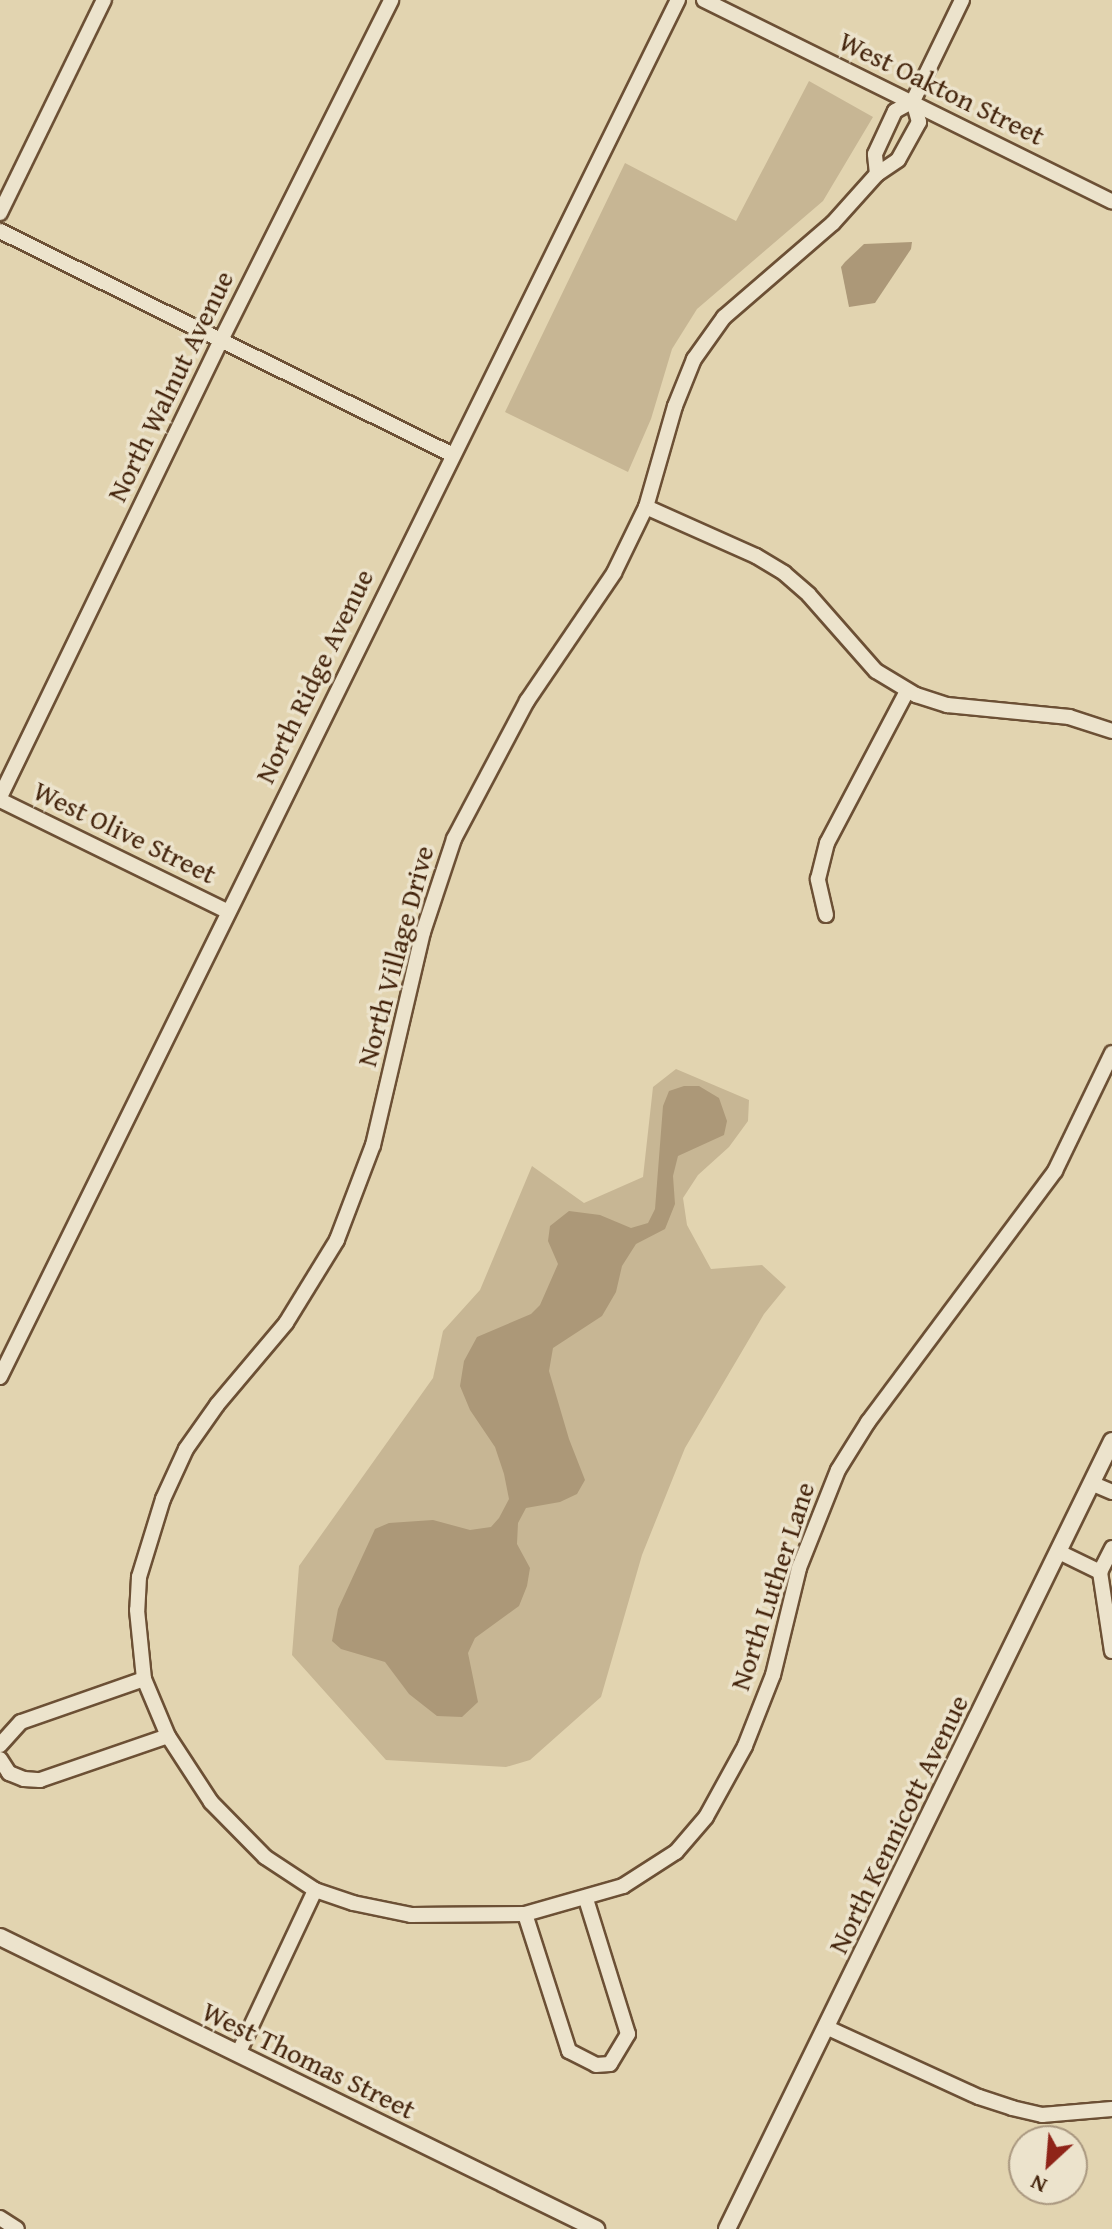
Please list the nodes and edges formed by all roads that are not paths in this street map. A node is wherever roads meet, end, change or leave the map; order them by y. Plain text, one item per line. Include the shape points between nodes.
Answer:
1 (104, 0) edge
2 (391, 0) edge
3 (678, 0) edge
4 (704, 0) edge
5 (962, 0) edge
6 (913, 101) junction
7 (877, 174) junction
8 (1112, 202) edge
9 (0, 213) edge
10 (0, 231) edge
11 (222, 338) junction
12 (453, 455) junction
13 (646, 507) junction
14 (907, 691) junction
15 (1112, 731) edge
16 (0, 798) edge
17 (227, 911) junction
18 (826, 915) dead end
19 (1112, 1053) edge
20 (0, 1377) edge
21 (1112, 1441) edge
22 (1091, 1483) junction
23 (1112, 1492) edge
24 (1112, 1548) edge
25 (1059, 1552) junction
26 (1100, 1572) junction
27 (1112, 1651) edge
28 (144, 1679) junction
29 (168, 1736) junction
30 (0, 1745) edge
31 (0, 1759) edge
32 (315, 1890) junction
33 (586, 1899) junction
34 (525, 1914) junction
35 (1, 1940) edge
36 (828, 2028) junction
37 (238, 2054) junction
38 (1112, 2109) edge
39 (0, 2218) edge
40 (17, 2229) edge
41 (596, 2229) edge
42 (727, 2229) edge

1 - 9 street
2 - 11 street, North Walnut Avenue
3 - 12 street, North Ridge Avenue
4 - 6 street, West Oakton Street
5 - 6 street
6 - 7 street via 895,111 875,154
6 - 7 street, North Village Drive via 919,122 898,160
6 - 8 street, West Oakton Street
7 - 13 street, North Village Drive via 833,223 706,338 684,379
10 - 11 street
11 - 12 street
11 - 16 street, North Walnut Avenue
12 - 17 street, North Ridge Avenue
13 - 14 street via 784,573 876,671
13 - 28 street, North Village Drive via 594,606 527,701 454,839 423,932 373,1145 337,1240 286,1323 217,1405 172,1476 139,1577
14 - 15 street via 947,705 1069,717
14 - 18 street via 827,843 818,879
16 - 17 street, West Olive Street
17 - 20 street, North Ridge Avenue
19 - 33 street, North Luther Lane via 1046,1184 838,1470 799,1568 769,1687 706,1817 676,1852 623,1886
21 - 22 street, North Kennicott Avenue
22 - 23 street
22 - 25 street, North Kennicott Avenue
24 - 26 street
25 - 26 street
25 - 36 street, North Kennicott Avenue
26 - 27 street
28 - 29 street, North Village Drive
28 - 30 street via 21,1722
29 - 31 street via 40,1780 9,1773
29 - 32 street, North Village Drive via 237,1831
32 - 34 street, North Luther Lane via 411,1915
32 - 37 street
33 - 34 street, North Luther Lane
33 - 34 street via 628,2034 610,2064 596,2065 569,2051
35 - 37 street, West Thomas Street
36 - 38 street via 1012,2108 1042,2115
36 - 42 street, North Kennicott Avenue
37 - 41 street, West Thomas Street
39 - 40 street

